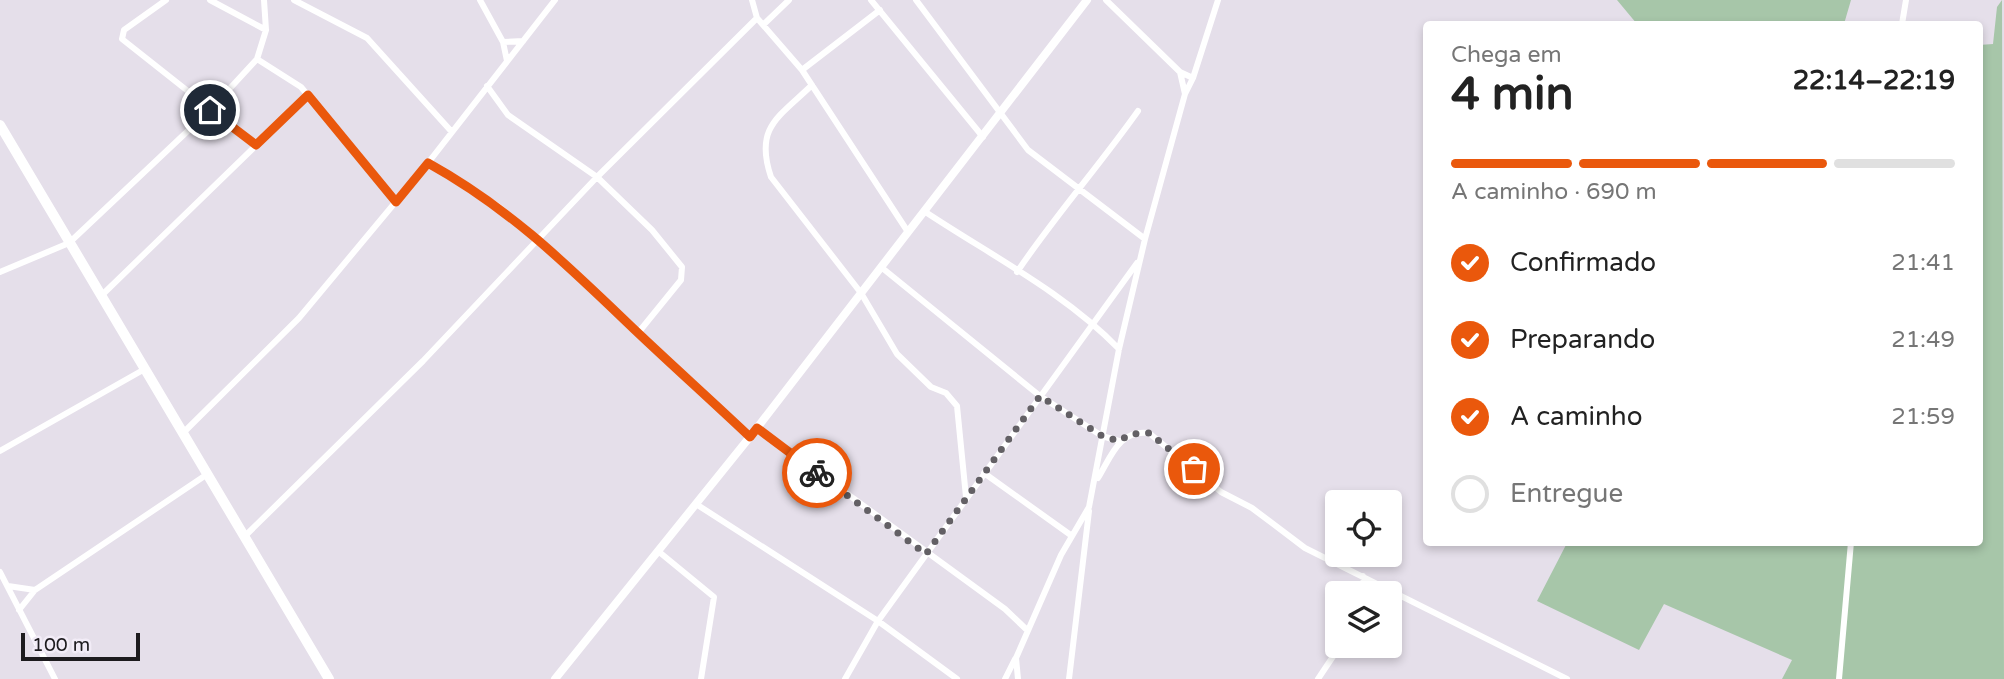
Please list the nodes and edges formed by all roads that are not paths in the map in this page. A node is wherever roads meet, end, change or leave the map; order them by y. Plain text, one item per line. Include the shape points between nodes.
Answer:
1 (166, 0) edge
2 (210, 0) edge
3 (264, 0) edge
4 (294, 0) edge
5 (480, 0) edge
6 (555, 0) edge
7 (752, 0) edge
8 (789, 0) edge
9 (871, 0) edge
10 (916, 0) edge
11 (1087, 0) edge
12 (1106, 0) edge
13 (1218, 0) edge
14 (1906, 0) edge
15 (880, 10) junction
16 (757, 18) junction
17 (1902, 21) edge
18 (763, 25) junction
19 (266, 30) junction
20 (523, 41) junction
21 (503, 42) junction
22 (257, 58) junction
23 (507, 61) junction
24 (802, 70) junction
25 (1180, 72) junction
26 (1194, 78) junction
27 (812, 85) junction
28 (487, 86) junction
29 (1185, 94) junction
30 (308, 95) junction
31 (210, 110) junction
32 (1138, 111) dead end
33 (1001, 113) junction
34 (0, 125) edge
35 (452, 131) junction
36 (983, 137) junction
37 (256, 145) junction
38 (428, 163) junction
39 (597, 177) junction
40 (1079, 189) junction
41 (396, 202) junction
42 (924, 211) junction
43 (908, 232) junction
44 (538, 238) junction
45 (1145, 239) junction
46 (69, 243) junction
47 (1140, 258) junction
48 (881, 267) junction
49 (0, 272) edge
50 (1017, 272) junction
51 (861, 293) junction
52 (100, 298) junction
53 (1094, 324) junction
54 (638, 332) junction
55 (1119, 349) junction
56 (143, 370) junction
57 (1040, 396) junction
58 (757, 428) junction
59 (182, 434) junction
60 (1102, 436) junction
61 (750, 437) junction
62 (1119, 441) junction
63 (0, 451) edge
64 (984, 473) junction
65 (206, 475) junction
66 (1095, 483) junction
67 (966, 498) junction
68 (696, 504) junction
69 (1089, 507) junction
70 (245, 536) junction
71 (1072, 536) junction
72 (1851, 546) edge
73 (658, 551) junction
74 (926, 554) junction
75 (0, 572) edge
76 (1363, 576) junction
77 (1364, 581) edge
78 (1373, 581) edge
79 (8, 586) junction
80 (34, 590) junction
81 (1402, 596) edge
82 (19, 610) junction
83 (878, 621) junction
84 (1027, 630) junction
85 (1016, 658) junction
86 (1332, 658) edge
87 (55, 679) edge
88 (329, 679) edge
89 (555, 679) edge
90 (701, 679) edge
91 (845, 679) edge
92 (957, 679) edge
93 (1005, 679) edge
94 (1018, 679) edge
95 (1069, 679) edge
96 (1318, 679) edge
97 (1567, 679) edge
98 (1839, 679) edge

1 - 31 street via 124,30 122,39
2 - 19 street
3 - 19 street
4 - 35 street via 367,38
5 - 21 street
6 - 20 street
7 - 16 street
8 - 18 street
9 - 15 street
10 - 33 street
11 - 33 street
12 - 25 street
13 - 26 street
14 - 17 street
15 - 24 street
15 - 36 street
16 - 18 street
16 - 39 street
18 - 24 street
19 - 22 street
20 - 21 street
20 - 23 street
21 - 23 street
22 - 30 street
22 - 31 street
23 - 28 street
24 - 27 street
25 - 26 street
25 - 29 street
26 - 29 street
27 - 43 street
27 - 51 street via 773,123 764,139 764,157 771,177
28 - 35 street
28 - 39 street via 508,115
29 - 45 street
30 - 37 street
30 - 41 street
31 - 37 street
31 - 46 street
32 - 40 street
33 - 36 street
33 - 40 street via 1028,150
34 - 46 main road
35 - 38 street
36 - 42 street
37 - 52 street
38 - 41 street
38 - 44 street via 498,206
39 - 44 street
39 - 54 street via 652,230 683,271 681,280
40 - 45 street
40 - 50 street
41 - 59 street via 299,318
42 - 43 street
42 - 50 street
43 - 48 street
44 - 54 street
44 - 70 street via 423,361
45 - 47 street
46 - 49 street
46 - 52 main road
47 - 53 street
47 - 55 street
48 - 51 street
48 - 57 street
50 - 53 street
51 - 58 street
51 - 67 street via 897,354 957,406
52 - 56 main road
53 - 55 street
53 - 57 street
54 - 61 street
55 - 60 street
56 - 59 main road
56 - 63 street
57 - 60 street
57 - 64 street
58 - 61 street
58 - 74 street
59 - 65 main road
60 - 62 street
60 - 66 street
61 - 68 street
62 - 66 street
62 - 76 street via 1139,432 1159,439 1221,492 1252,508 1305,548
64 - 67 street
64 - 71 street
65 - 70 main road
65 - 80 street
66 - 69 street
67 - 74 street
68 - 73 street
68 - 83 street
69 - 71 street
69 - 95 street
70 - 88 main road
71 - 84 street
72 - 98 street
73 - 89 street
73 - 90 street via 714,597
74 - 83 street
74 - 84 street via 1005,609
75 - 79 street
76 - 77 street
76 - 78 street
79 - 80 street
79 - 82 street
80 - 82 street
81 - 97 street
82 - 87 street
83 - 91 street
83 - 92 street
84 - 85 street
85 - 93 street
85 - 94 street
86 - 96 street

